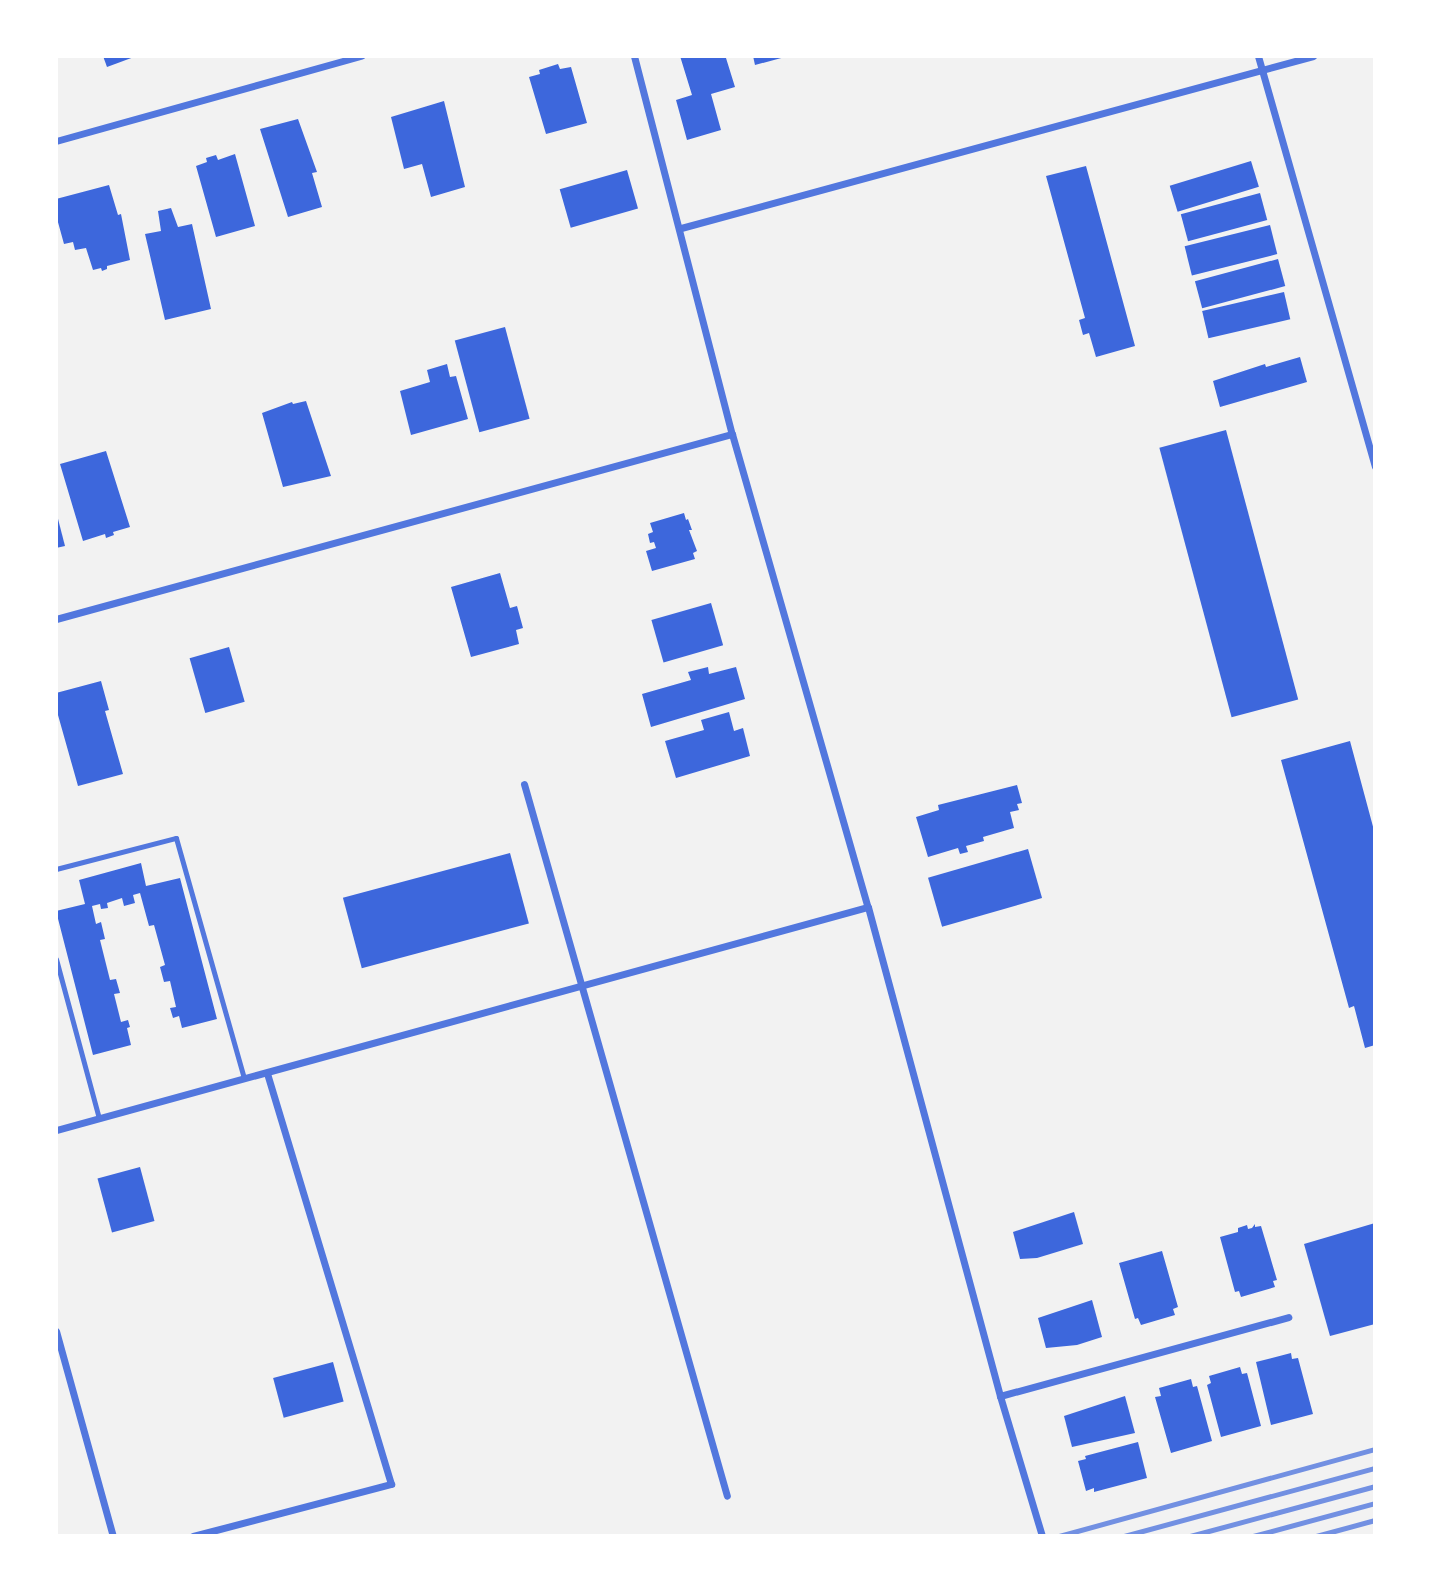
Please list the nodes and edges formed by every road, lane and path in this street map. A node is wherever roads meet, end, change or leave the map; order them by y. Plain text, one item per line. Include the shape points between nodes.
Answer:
1 (361, 56) edge
2 (634, 56) edge
3 (1258, 56) edge
4 (1313, 56) edge
5 (1262, 70) junction
6 (56, 141) edge
7 (681, 228) junction
8 (733, 434) junction
9 (1375, 467) edge
10 (56, 619) edge
11 (524, 784) dead end
12 (56, 869) edge
13 (868, 907) junction
14 (56, 959) edge
15 (584, 985) junction
16 (267, 1073) junction
17 (244, 1079) junction
18 (99, 1118) junction
19 (56, 1130) edge
20 (1288, 1317) dead end
21 (56, 1331) edge
22 (1000, 1396) junction
23 (727, 1496) dead end
24 (113, 1536) edge
25 (193, 1536) edge
26 (1042, 1536) edge

1 - 6 street
2 - 7 street
3 - 5 street
4 - 5 street
5 - 7 street
5 - 9 street
7 - 8 street
8 - 10 street
8 - 13 street
11 - 15 street
12 - 17 lane via 176,838
13 - 15 street
13 - 22 street
14 - 18 lane
15 - 16 street
15 - 23 street
16 - 17 street
16 - 25 street via 391,1484
17 - 18 street
18 - 19 street
20 - 22 street
21 - 24 street
22 - 26 street

